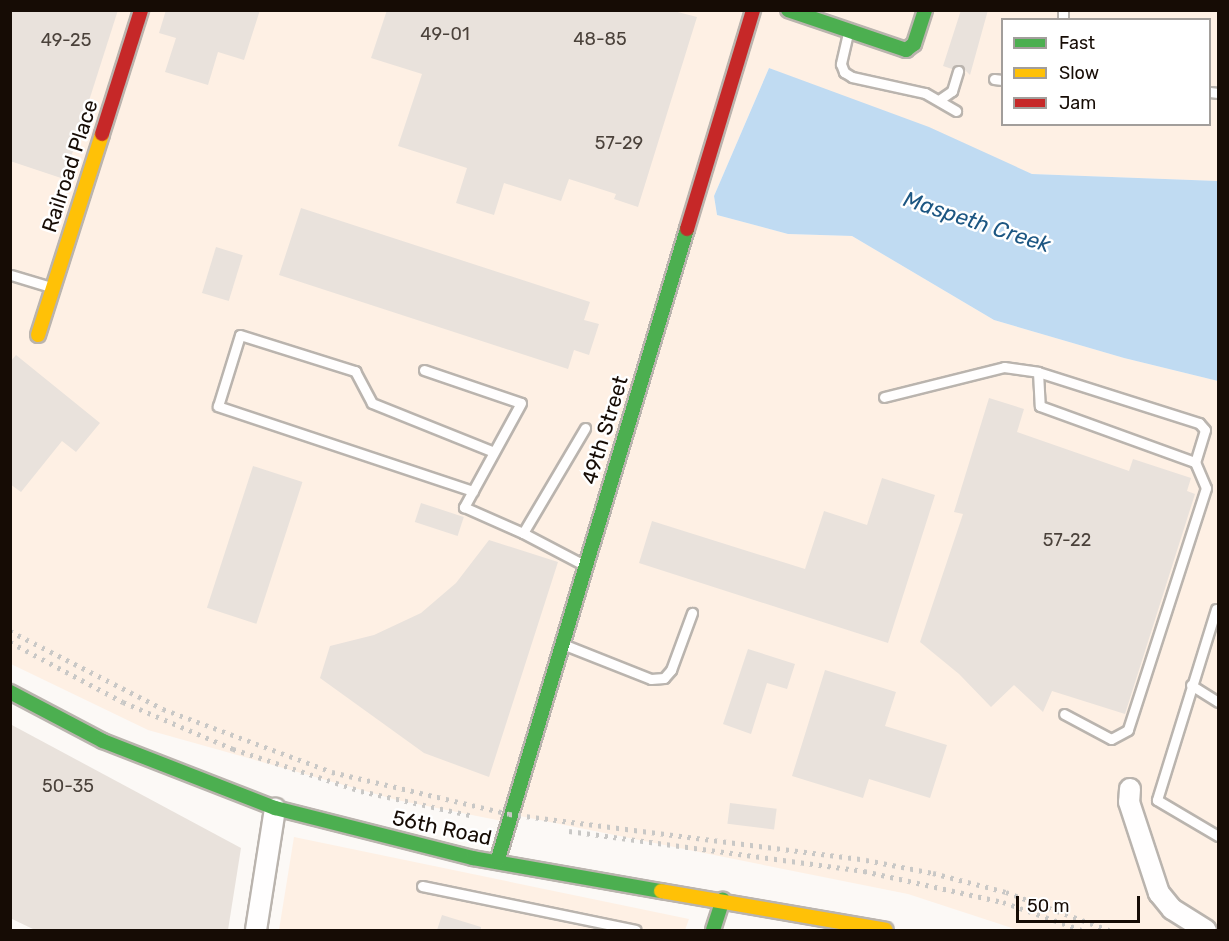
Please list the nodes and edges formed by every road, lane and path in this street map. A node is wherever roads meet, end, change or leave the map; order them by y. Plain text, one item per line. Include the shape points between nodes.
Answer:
1 (141, 10) edge
2 (753, 10) edge
3 (788, 10) edge
4 (925, 10) edge
5 (848, 31) junction
6 (958, 71) dead end
7 (939, 100) junction
8 (956, 111) dead end
9 (11, 275) edge
10 (53, 288) junction
11 (38, 335) dead end
12 (424, 370) dead end
13 (1038, 372) junction
14 (884, 397) dead end
15 (585, 428) dead end
16 (494, 452) junction
17 (1195, 462) junction
18 (473, 491) junction
19 (523, 533) junction
20 (586, 566) junction
21 (1216, 609) dead end
22 (692, 613) dead end
23 (563, 644) junction
24 (1191, 685) junction
25 (10, 693) edge
26 (1218, 702) edge
27 (1064, 714) dead end
28 (1130, 789) dead end
29 (275, 808) junction
30 (1218, 836) edge
31 (497, 862) junction
32 (422, 885) dead end
33 (723, 900) junction
34 (256, 930) edge
35 (636, 930) edge
36 (713, 930) edge
37 (886, 930) edge
38 (1206, 930) edge

1 - 10 main road, Railroad Place
2 - 20 main road, 49th Street
3 - 5 main road
4 - 5 main road via 911,48 906,50
5 - 7 lane via 841,64 844,72 852,77 889,82
6 - 7 lane via 952,91
7 - 8 lane
9 - 10 lane
10 - 11 main road, Railroad Place
12 - 16 lane via 521,403
13 - 14 lane via 1004,367
13 - 17 lane via 1040,406
13 - 17 lane via 1199,423 1205,430
15 - 19 lane
16 - 18 lane
16 - 18 lane via 372,403 355,371 240,335 218,406
17 - 27 lane via 1206,488 1128,730 1111,739
18 - 19 lane via 464,507
19 - 20 lane
20 - 23 main road, 49th Street
21 - 24 lane
22 - 23 lane via 671,670 664,678 651,679
23 - 31 main road, 49th Street
24 - 26 lane
24 - 30 lane via 1157,800
25 - 29 main road, 56th Road via 103,741
28 - 38 street via 1129,802 1159,893 1172,909
29 - 31 main road, 56th Road
29 - 34 street
31 - 33 main road, 56th Road
32 - 35 lane
33 - 36 main road
33 - 37 main road, 56th Road

